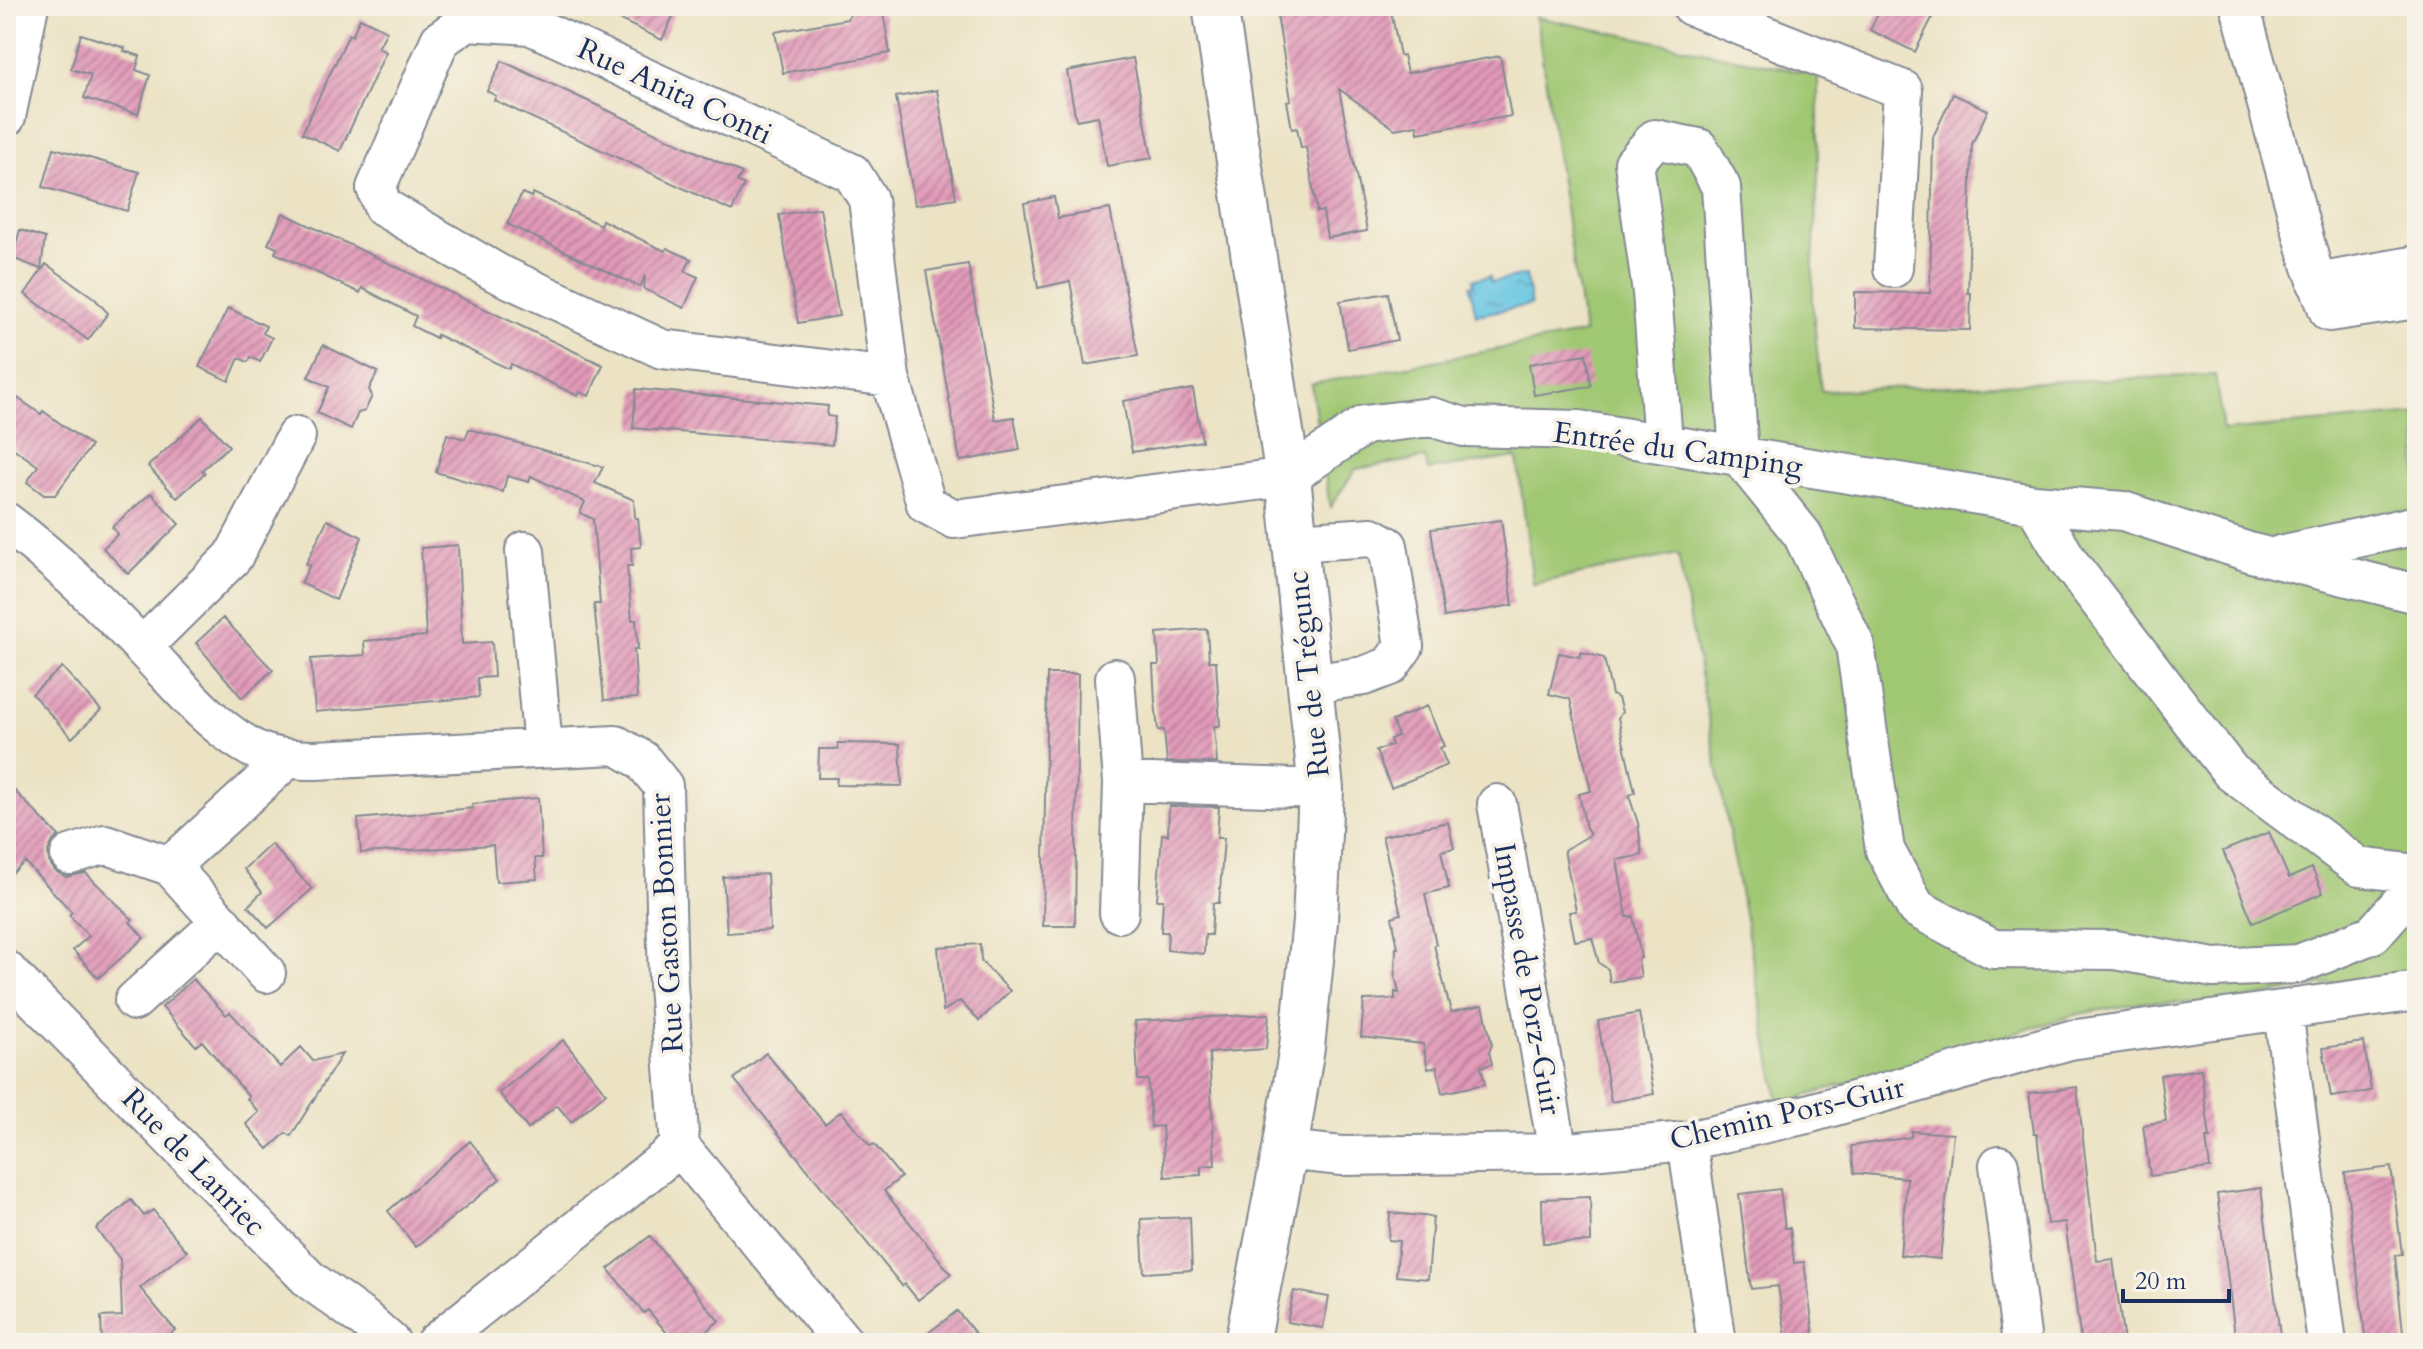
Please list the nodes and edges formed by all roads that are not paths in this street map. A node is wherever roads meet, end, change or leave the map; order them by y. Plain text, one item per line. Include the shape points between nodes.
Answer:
1 (29, 6) edge
2 (1215, 6) edge
3 (1691, 6) edge
4 (2240, 6) edge
5 (8, 104) edge
6 (2417, 265) edge
7 (1893, 268) dead end
8 (2323, 298) junction
9 (2417, 299) edge
10 (890, 377) junction
11 (296, 436) dead end
12 (1663, 443) junction
13 (1739, 456) junction
14 (1288, 477) junction
15 (2034, 504) junction
16 (6, 522) edge
17 (2417, 525) edge
18 (1294, 542) junction
19 (525, 551) dead end
20 (2269, 557) junction
21 (2417, 594) edge
22 (142, 647) junction
23 (1115, 678) dead end
24 (1309, 684) junction
25 (543, 747) junction
26 (286, 760) junction
27 (1123, 782) junction
28 (1321, 789) junction
29 (1497, 804) dead end
30 (88, 850) dead end
31 (170, 866) junction
32 (2417, 874) edge
33 (2417, 884) edge
34 (1119, 913) dead end
35 (221, 922) junction
36 (6, 970) edge
37 (266, 973) dead end
38 (2417, 991) edge
39 (134, 1001) dead end
40 (2283, 1011) junction
41 (1687, 1141) junction
42 (680, 1147) junction
43 (1285, 1150) junction
44 (1558, 1153) junction
45 (1999, 1165) dead end
46 (391, 1343) edge
47 (435, 1343) edge
48 (844, 1343) edge
49 (1247, 1343) edge
50 (1717, 1343) edge
51 (2022, 1343) edge
52 (2327, 1343) edge

1 - 5 street
2 - 14 main road, Rue de Trégunc
3 - 7 street via 1903,90
4 - 8 street
6 - 8 street
8 - 9 street
10 - 10 street, Rue Anita Conti via 662,349 497,273 383,207 376,188 440,40 467,21 530,25 852,173 868,199
10 - 14 street, Rue Anita Conti via 926,504 954,519
11 - 22 street via 233,557
12 - 13 street, Entrée du Camping
12 - 13 street via 1652,292 1634,163 1655,139 1699,148 1721,187
12 - 14 street, Entrée du Camping via 1579,430 1464,427 1431,417 1364,425
13 - 15 street, Entrée du Camping
13 - 33 street via 1802,534 1855,645 1885,850 1916,908 1993,949 2115,950 2214,968 2299,964 2373,934
14 - 18 main road, Rue de Trégunc
15 - 20 street, Entrée du Camping via 2123,511
15 - 32 street via 2068,561 2231,772 2359,867
16 - 22 street, Rue Gaston Bonnier via 50,554
17 - 20 street
18 - 24 main road, Rue de Trégunc
18 - 24 street via 1372,537 1388,546 1404,646 1390,666 1364,676
19 - 25 street
20 - 21 street, Entrée du Camping
22 - 26 street, Rue Gaston Bonnier via 202,712 247,746
23 - 27 street
24 - 28 main road, Rue de Trégunc
25 - 26 street, Rue Gaston Bonnier
25 - 42 street, Rue Gaston Bonnier via 616,745 642,760 663,786 668,985
26 - 31 street
27 - 28 street
27 - 34 street
28 - 43 main road, Rue de Trégunc via 1314,936
29 - 44 street, Impasse de Porz-Guir
30 - 31 street
31 - 35 street
35 - 37 street
35 - 39 street
36 - 46 street, Rue de Lanriec via 310,1280
38 - 40 street, Chemin Pors-Guir
40 - 41 street, Chemin Pors-Guir via 2070,1040 1807,1114
40 - 52 street
41 - 44 street, Chemin Pors-Guir
41 - 50 street
42 - 47 street
42 - 48 street
43 - 44 street, Chemin Pors-Guir via 1342,1156
43 - 49 main road, Rue de Trégunc
45 - 51 street

